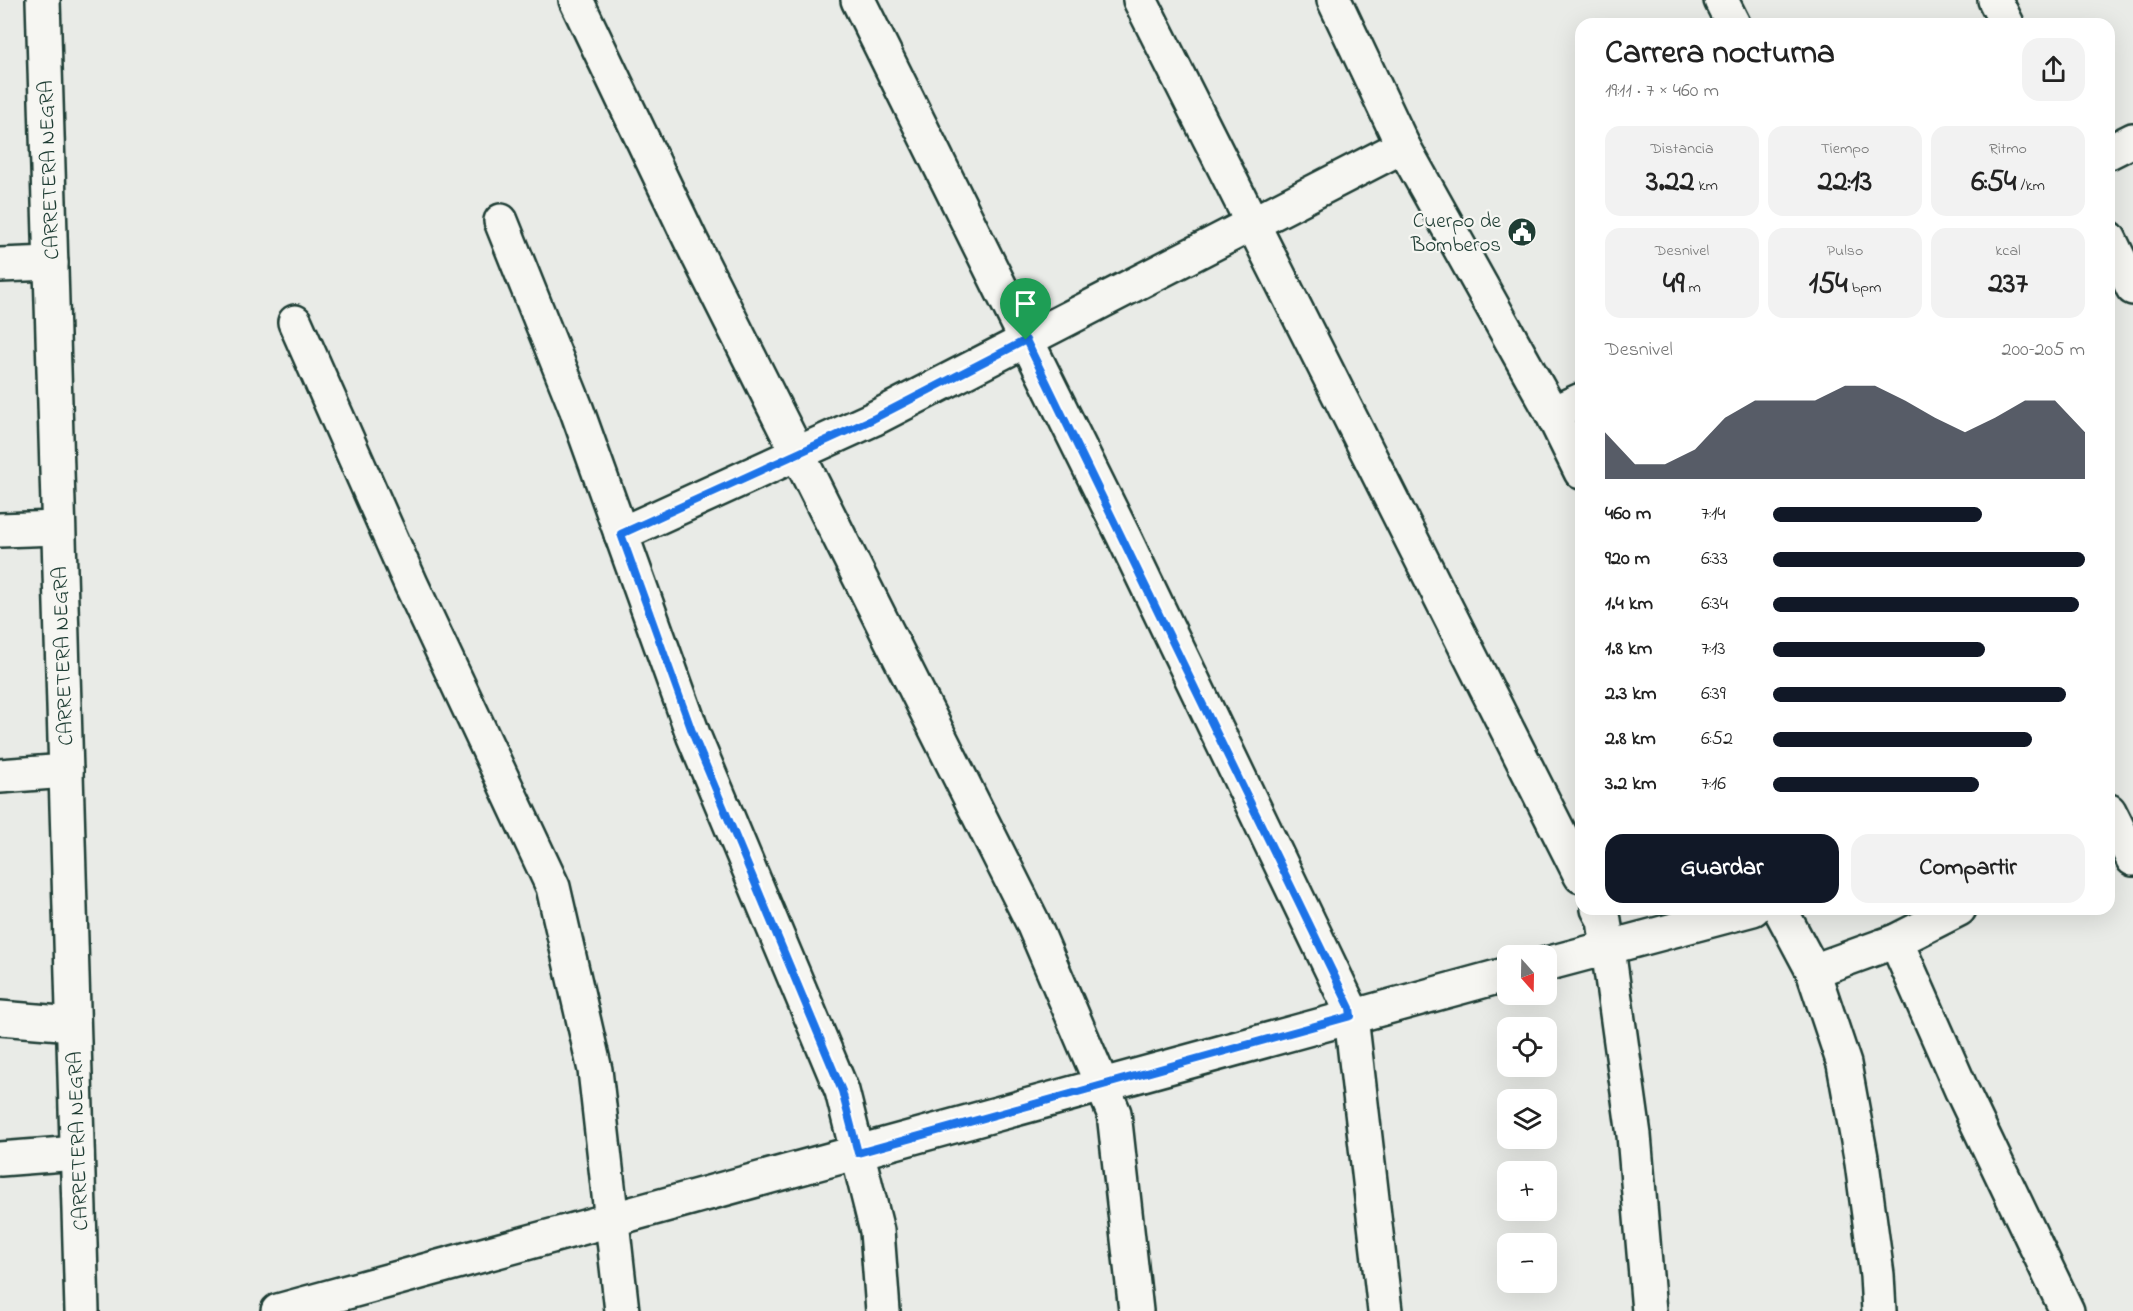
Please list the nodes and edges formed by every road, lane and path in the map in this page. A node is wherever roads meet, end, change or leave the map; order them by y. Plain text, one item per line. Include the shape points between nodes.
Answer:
1 (43, 0) edge
2 (576, 0) edge
3 (858, 0) edge
4 (1140, 0) edge
5 (1334, 0) edge
6 (1721, 0) edge
7 (1995, 0) edge
8 (1730, 18) edge
9 (2004, 18) edge
10 (2133, 141) edge
11 (1403, 146) junction
12 (2115, 149) edge
13 (501, 221) dead end
14 (1252, 224) junction
15 (2115, 250) edge
16 (51, 263) junction
17 (0, 265) edge
18 (2133, 288) edge
19 (295, 322) dead end
20 (1026, 340) junction
21 (1575, 403) edge
22 (1552, 413) junction
23 (797, 454) junction
24 (1575, 460) edge
25 (58, 528) junction
26 (0, 530) edge
27 (621, 534) junction
28 (66, 771) junction
29 (0, 776) edge
30 (2117, 822) edge
31 (2133, 859) edge
32 (1575, 864) edge
33 (1601, 915) edge
34 (1731, 915) edge
35 (1783, 915) edge
36 (1947, 915) edge
37 (1896, 941) junction
38 (1608, 948) junction
39 (1557, 961) edge
40 (1813, 971) junction
41 (1497, 977) edge
42 (1351, 1016) junction
43 (0, 1018) edge
44 (73, 1024) junction
45 (1102, 1085) junction
46 (77, 1153) junction
47 (858, 1153) junction
48 (0, 1159) edge
49 (613, 1218) junction
50 (372, 1298) edge
51 (82, 1311) edge
52 (278, 1311) edge
53 (622, 1311) edge
54 (884, 1311) edge
55 (1136, 1311) edge
56 (1385, 1311) edge
57 (1649, 1311) edge
58 (1879, 1311) edge
59 (2067, 1311) edge

1 - 16 street, CARRETERA NEGRA
2 - 23 street
3 - 20 street
4 - 14 street
5 - 11 street
6 - 8 street
7 - 9 street
10 - 12 street
11 - 14 street
11 - 22 street
13 - 27 street via 576,408
14 - 20 street
14 - 32 street
15 - 18 street
16 - 17 street
16 - 25 street, CARRETERA NEGRA
19 - 49 street via 411,584 553,887 595,1070
20 - 23 street
20 - 42 street
21 - 22 street
22 - 24 street
23 - 27 street
23 - 45 street via 1032,921
25 - 26 street
25 - 28 street, CARRETERA NEGRA
27 - 47 street via 694,737 842,1091
28 - 29 street
28 - 44 street, CARRETERA NEGRA
30 - 31 street
33 - 38 street
34 - 38 street
35 - 40 street
36 - 37 street
37 - 40 street
37 - 59 street via 1962,1091
38 - 39 street
38 - 57 street via 1634,1135
40 - 58 street via 1844,1064 1862,1164
41 - 42 street
42 - 45 street
42 - 56 street
43 - 44 street
44 - 46 street, CARRETERA NEGRA
45 - 47 street
45 - 55 street via 1114,1113
46 - 48 street
46 - 51 street, CARRETERA NEGRA
47 - 49 street
47 - 54 street via 877,1231
49 - 50 street
49 - 53 street
50 - 52 street

